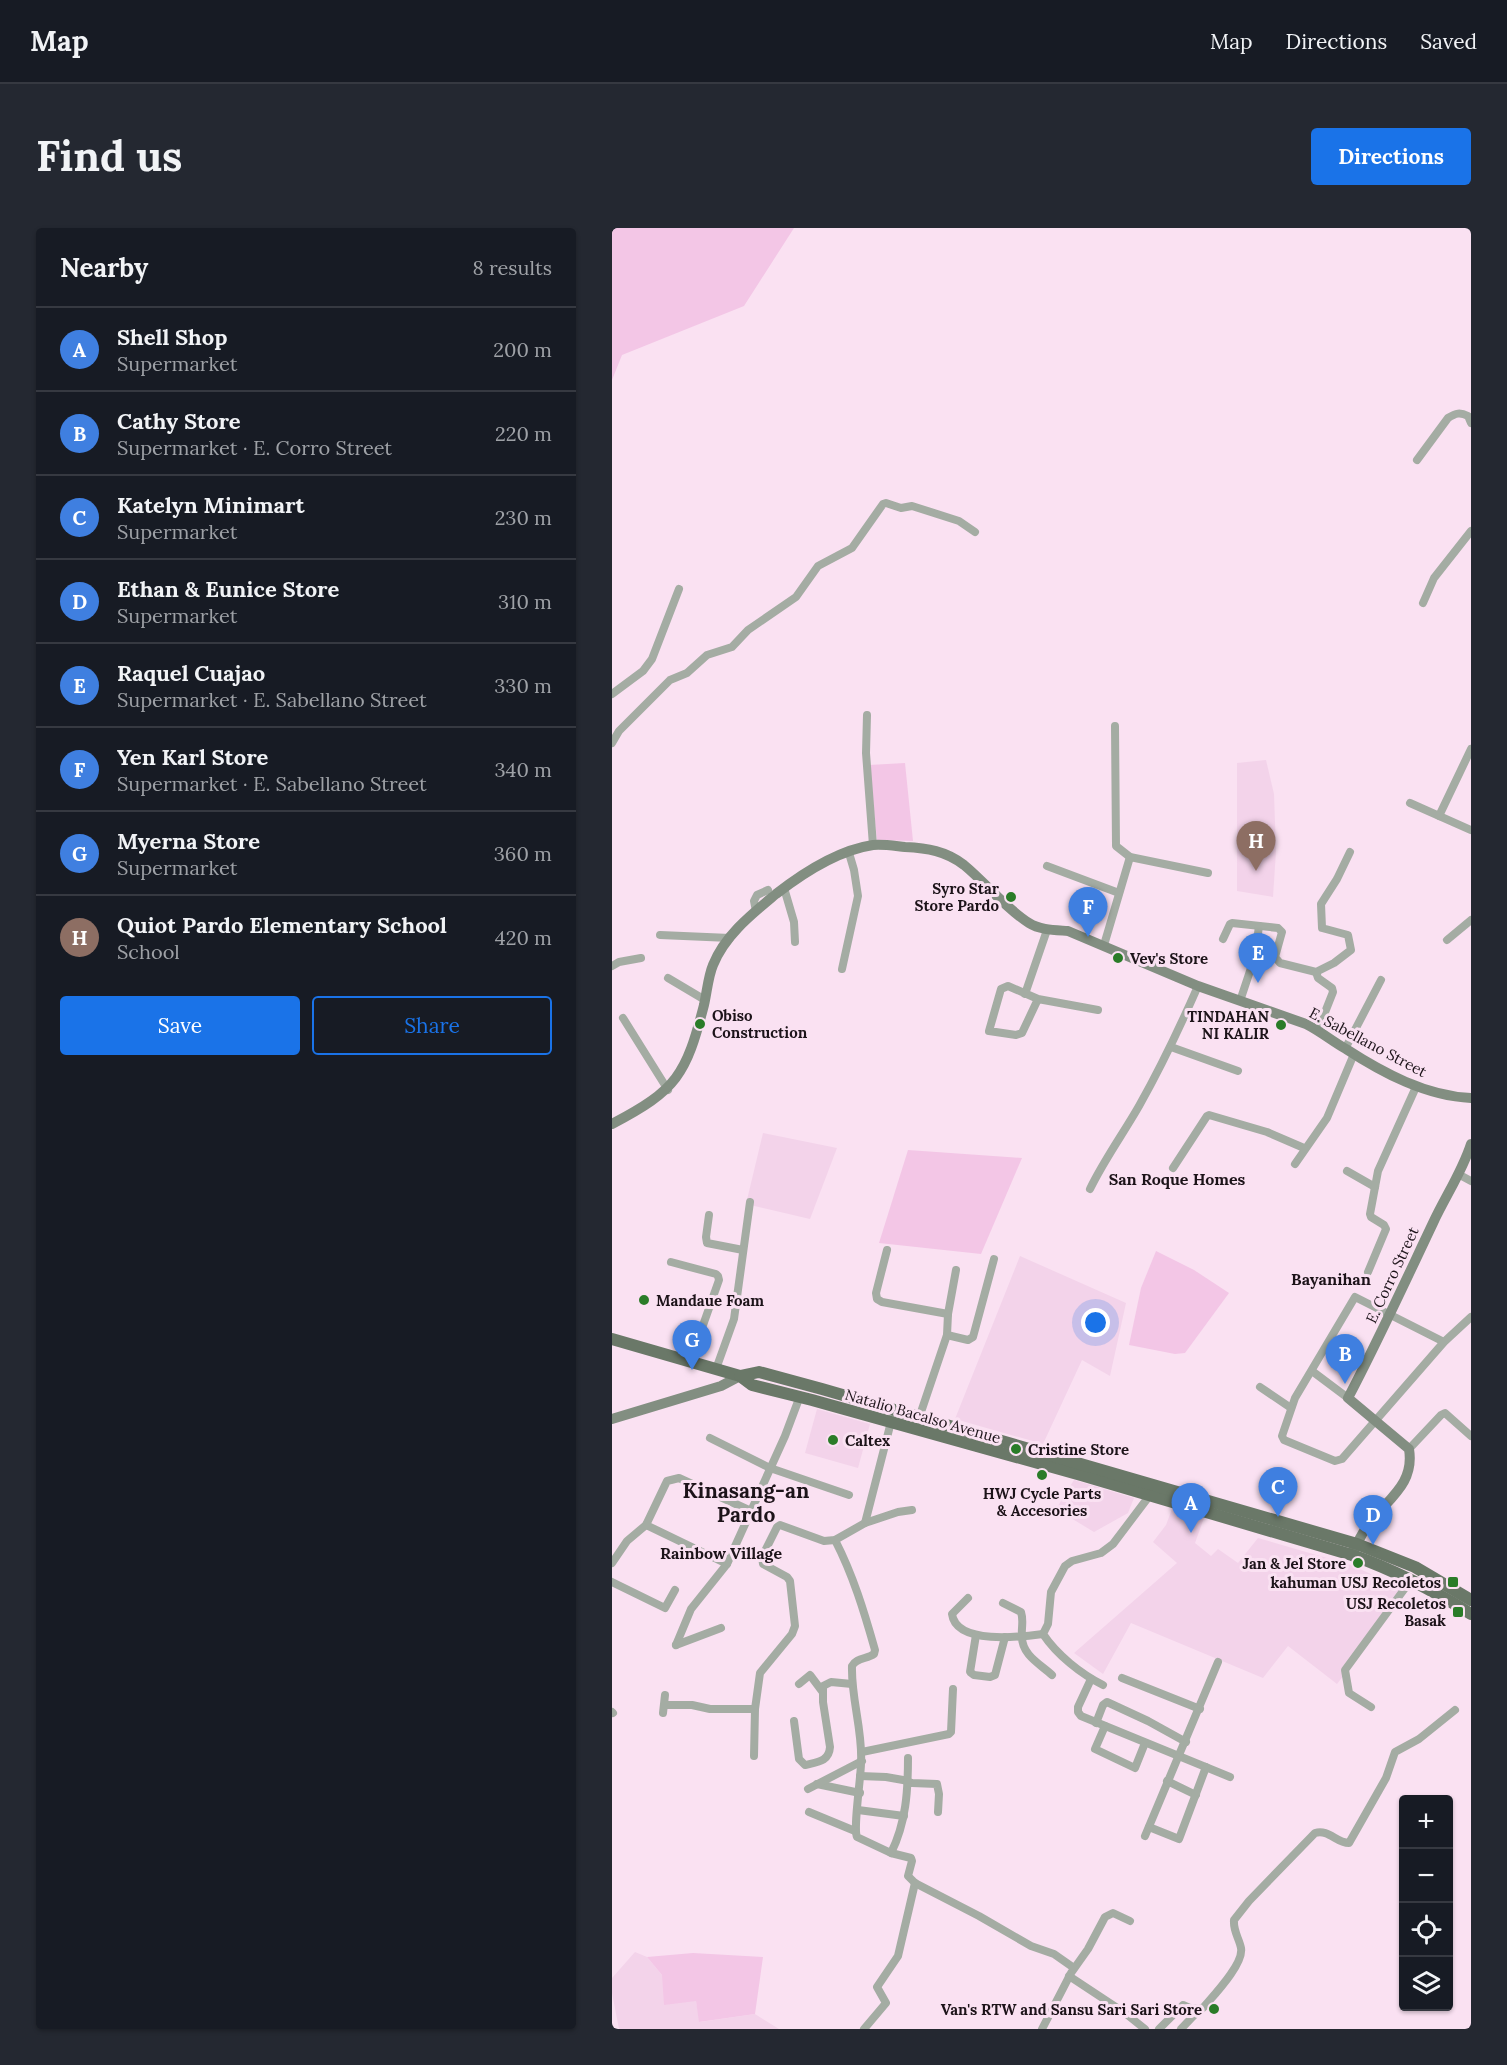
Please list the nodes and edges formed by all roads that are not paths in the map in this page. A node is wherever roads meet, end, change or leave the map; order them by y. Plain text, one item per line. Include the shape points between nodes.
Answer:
1 (1471, 423) edge
2 (1417, 460) dead end
3 (1471, 531) edge
4 (975, 532) dead end
5 (679, 589) dead end
6 (1423, 603) dead end
7 (612, 694) edge
8 (867, 715) dead end
9 (1115, 726) dead end
10 (612, 743) edge
11 (1471, 749) edge
12 (1410, 803) dead end
13 (1439, 816) junction
14 (1471, 830) edge
15 (873, 845) junction
16 (1350, 852) dead end
17 (849, 853) junction
18 (1130, 857) junction
19 (1047, 866) dead end
20 (1208, 873) dead end
21 (784, 888) junction
22 (768, 890) dead end
23 (1119, 893) junction
24 (756, 911) junction
25 (1471, 920) edge
26 (1259, 926) junction
27 (1047, 930) junction
28 (660, 935) dead end
29 (730, 938) junction
30 (1223, 939) dead end
31 (1447, 940) dead end
32 (795, 942) dead end
33 (1104, 945) junction
34 (641, 958) dead end
35 (612, 966) edge
36 (842, 969) dead end
37 (1316, 972) junction
38 (668, 978) dead end
39 (1381, 980) dead end
40 (1198, 986) junction
41 (1025, 994) junction
42 (1038, 999) junction
43 (705, 1000) junction
44 (1240, 1001) junction
45 (1098, 1010) dead end
46 (623, 1018) dead end
47 (1318, 1030) junction
48 (1171, 1047) junction
49 (1350, 1052) junction
50 (1238, 1071) dead end
51 (1416, 1087) junction
52 (668, 1089) junction
53 (1471, 1098) edge
54 (612, 1124) edge
55 (1471, 1144) edge
56 (1304, 1148) junction
57 (1295, 1164) dead end
58 (1173, 1168) dead end
59 (1347, 1171) dead end
60 (1458, 1174) junction
61 (1471, 1181) edge
62 (1376, 1187) junction
63 (1090, 1189) dead end
64 (750, 1202) dead end
65 (709, 1215) dead end
66 (743, 1250) junction
67 (887, 1250) dead end
68 (994, 1259) dead end
69 (671, 1262) dead end
70 (956, 1270) dead end
71 (1368, 1272) dead end
72 (948, 1314) junction
73 (1389, 1314) junction
74 (1471, 1317) edge
75 (947, 1335) junction
76 (612, 1339) edge
77 (1444, 1342) junction
78 (690, 1362) junction
79 (716, 1369) junction
80 (1312, 1371) junction
81 (740, 1376) junction
82 (1260, 1388) dead end
83 (800, 1396) junction
84 (1348, 1398) junction
85 (1291, 1408) junction
86 (894, 1410) junction
87 (919, 1418) junction
88 (612, 1419) edge
89 (1376, 1420) junction
90 (891, 1423) junction
91 (1471, 1436) edge
92 (710, 1438) dead end
93 (1409, 1449) junction
94 (770, 1468) junction
95 (849, 1495) dead end
96 (1150, 1495) junction
97 (912, 1510) dead end
98 (751, 1511) junction
99 (865, 1523) junction
100 (646, 1524) junction
101 (835, 1540) junction
102 (1355, 1549) junction
103 (612, 1563) edge
104 (727, 1564) junction
105 (1411, 1580) junction
106 (612, 1582) edge
107 (675, 1590) dead end
108 (968, 1598) dead end
109 (1471, 1600) edge
110 (1003, 1603) dead end
111 (1471, 1614) edge
112 (721, 1628) dead end
113 (1043, 1634) junction
114 (976, 1635) junction
115 (1005, 1637) junction
116 (1022, 1637) junction
117 (1218, 1662) dead end
118 (1052, 1675) dead end
119 (1122, 1678) dead end
120 (1091, 1679) junction
121 (798, 1684) dead end
122 (852, 1684) junction
123 (1103, 1685) dead end
124 (953, 1689) dead end
125 (822, 1691) junction
126 (666, 1695) dead end
127 (1371, 1707) dead end
128 (754, 1709) junction
129 (1200, 1709) junction
130 (1455, 1710) dead end
131 (794, 1721) dead end
132 (1096, 1723) junction
133 (1105, 1726) junction
134 (1186, 1742) junction
135 (1145, 1743) junction
136 (754, 1756) dead end
137 (862, 1756) junction
138 (1178, 1756) junction
139 (908, 1758) dead end
140 (1206, 1767) junction
141 (860, 1776) junction
142 (1230, 1777) dead end
143 (1167, 1781) junction
144 (908, 1782) junction
145 (817, 1784) junction
146 (808, 1789) dead end
147 (860, 1793) junction
148 (1196, 1795) junction
149 (858, 1810) junction
150 (809, 1812) dead end
151 (938, 1812) dead end
152 (904, 1816) junction
153 (1149, 1827) junction
154 (855, 1831) junction
155 (1146, 1836) dead end
156 (891, 1853) junction
157 (915, 1883) junction
158 (1130, 1921) dead end
159 (1074, 1968) junction
160 (1069, 1976) junction
161 (1199, 2010) junction
162 (864, 2029) edge
163 (1042, 2029) edge
164 (1145, 2029) edge
165 (1159, 2029) edge
166 (1181, 2029) edge

1 - 2 street via 1462,413 1448,418
3 - 6 street via 1434,578
4 - 10 street via 912,506 883,504 852,548 818,566 795,597 748,630 732,647 707,656 687,673 670,680
5 - 7 street via 652,659 643,671
8 - 15 street
9 - 18 street via 1116,846
11 - 13 street
12 - 13 street
13 - 14 street
15 - 17 street, E. Sabellano Street
15 - 27 street, E. Sabellano Street via 928,848 948,855 1030,924
16 - 37 street via 1321,904 1321,926 1323,930 1348,935 1351,950
17 - 21 street, E. Sabellano Street via 813,867
17 - 36 street via 858,896
18 - 20 street
18 - 23 street
19 - 23 street
21 - 24 street, E. Sabellano Street
21 - 32 street via 794,922
22 - 24 street via 757,895
23 - 33 street
24 - 29 street, E. Sabellano Street
25 - 31 street
26 - 30 street via 1232,923
26 - 37 street via 1282,932 1276,961
26 - 44 street via 1255,956
27 - 33 street, E. Sabellano Street via 1068,931
27 - 41 street
28 - 29 street
29 - 43 street, E. Sabellano Street via 713,966
33 - 40 street, E. Sabellano Street
34 - 35 street
37 - 47 street via 1333,992
38 - 43 street
39 - 49 street
40 - 44 street, E. Sabellano Street
40 - 48 street
41 - 42 street
41 - 42 street via 1008,986 1001,989 989,1031 1022,1033
42 - 45 street
43 - 52 street, E. Sabellano Street via 691,1051
44 - 47 street, E. Sabellano Street
46 - 52 street
47 - 49 street, E. Sabellano Street
48 - 50 street
48 - 63 street
49 - 51 street, E. Sabellano Street
49 - 56 street via 1327,1118
51 - 53 street, E. Sabellano Street via 1449,1097
51 - 62 street via 1378,1171
52 - 54 street, E. Sabellano Street
55 - 60 street, E. Corro Street
56 - 57 street
56 - 58 street via 1209,1115
59 - 62 street
60 - 61 street
60 - 73 street, E. Corro Street
62 - 71 street via 1371,1217 1386,1229
64 - 66 street
65 - 66 street via 707,1243
66 - 79 street via 734,1319
67 - 72 street via 876,1293 878,1299
68 - 75 street via 973,1337 968,1340
69 - 78 street via 718,1276 719,1280
70 - 72 street
72 - 75 street
73 - 77 street
73 - 80 street via 1355,1297
73 - 84 street, E. Corro Street
74 - 77 street
75 - 87 street
76 - 78 main road, Natalio Bacalso Avenue
77 - 89 street
78 - 79 main road, Natalio Bacalso Avenue
79 - 81 main road, Natalio Bacalso Avenue
80 - 84 street
80 - 85 street
81 - 83 main road, Natalio Bacalso Avenue via 752,1385
81 - 86 main road, Natalio Bacalso Avenue via 759,1372
81 - 88 street via 722,1386
82 - 85 street
83 - 90 main road, Natalio Bacalso Avenue
83 - 94 street
84 - 89 street
85 - 89 street via 1284,1440 1335,1461 1342,1459
86 - 87 main road, Natalio Bacalso Avenue
86 - 90 street
87 - 102 main road, Natalio Bacalso Avenue
89 - 93 street
90 - 96 main road, Natalio Bacalso Avenue
90 - 99 street
91 - 93 street via 1445,1413
92 - 94 street
93 - 102 street via 1406,1476 1399,1492 1375,1515
94 - 95 street
94 - 98 street
96 - 102 main road, Natalio Bacalso Avenue
96 - 113 street via 1113,1544 1101,1553 1065,1566 1051,1592 1048,1624
97 - 99 street
98 - 100 street via 679,1478 671,1478
98 - 104 street
99 - 101 street
100 - 103 street via 627,1541
100 - 104 street
101 - 122 street via 863,1606 874,1650 870,1657 854,1663
101 - 128 street via 824,1541 780,1525 762,1557 763,1564 790,1581 795,1626 760,1673
102 - 105 main road, Natalio Bacalso Avenue
102 - 109 main road, Natalio Bacalso Avenue via 1415,1567
104 - 112 street via 691,1609 676,1645
105 - 111 main road, Natalio Bacalso Avenue
105 - 127 street via 1345,1670 1349,1694
106 - 107 street via 665,1608
108 - 114 street via 952,1618 963,1630
110 - 116 street via 1021,1612
113 - 116 street
113 - 120 street via 1049,1644
114 - 115 street
114 - 115 street via 971,1675 990,1677 995,1675
115 - 116 street
116 - 118 street via 1025,1650
117 - 129 street
119 - 129 street
120 - 123 street
120 - 132 street via 1078,1712
121 - 125 street via 810,1675
122 - 125 street via 831,1682
122 - 137 street
124 - 137 street via 949,1734
125 - 131 street via 830,1747 825,1760 805,1765 801,1762
126 - 128 street via 664,1709 692,1705
128 - 136 street
129 - 134 street
130 - 161 street via 1419,1739 1395,1752 1386,1778 1351,1841 1343,1843 1326,1833 1315,1833 1249,1901 1234,1920 1241,1957
132 - 133 street
132 - 134 street via 1107,1702
133 - 135 street
133 - 135 street via 1095,1749 1135,1768
134 - 138 street
135 - 138 street
137 - 141 street
137 - 145 street
138 - 140 street
138 - 143 street
139 - 144 street
140 - 142 street
140 - 148 street
141 - 144 street
141 - 147 street
143 - 148 street
143 - 153 street
144 - 151 street via 937,1784
144 - 152 street
145 - 146 street
145 - 147 street
147 - 149 street
148 - 153 street via 1179,1839
149 - 152 street
149 - 154 street
150 - 154 street
152 - 156 street
153 - 155 street
154 - 156 street via 857,1837
156 - 157 street via 911,1858 908,1876
157 - 159 street via 1031,1946 1054,1953
157 - 162 street via 898,1956 877,1987 886,2000 885,2007
158 - 159 street via 1108,1914
159 - 160 street
160 - 163 street
160 - 164 street
161 - 165 street via 1183,2005
161 - 166 street

